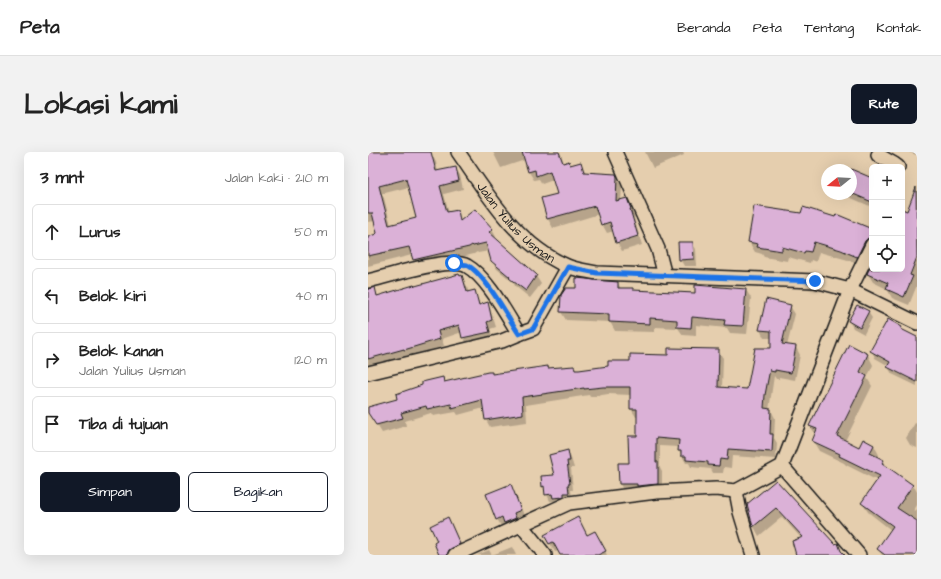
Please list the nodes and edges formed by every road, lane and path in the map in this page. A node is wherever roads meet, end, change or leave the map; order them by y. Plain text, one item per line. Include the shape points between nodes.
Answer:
1 (458, 152) edge
2 (614, 152) edge
3 (878, 155) dead end
4 (894, 164) edge
5 (869, 251) edge
6 (568, 267) junction
7 (665, 276) junction
8 (368, 281) edge
9 (850, 290) junction
10 (917, 323) edge
11 (519, 334) junction
12 (368, 373) edge
13 (782, 466) junction
14 (736, 491) junction
15 (521, 525) junction
16 (455, 555) edge
17 (545, 555) edge
18 (753, 555) edge
19 (859, 555) edge

1 - 6 street, Jalan Yulius Usman via 505,217 528,242
2 - 7 street via 658,249
3 - 4 street
5 - 9 street
6 - 7 street, Jalan Yulius Usman via 597,273
6 - 11 street via 533,329
7 - 9 street, Jalan Yulius Usman via 815,281
8 - 11 street via 433,265 466,265 476,272 495,295
9 - 10 street, Jalan Yulius Usman
9 - 13 street
11 - 12 street via 502,341
13 - 14 street
13 - 19 street
14 - 15 street via 716,489 656,492 568,503
14 - 18 street
15 - 16 street
15 - 17 street

